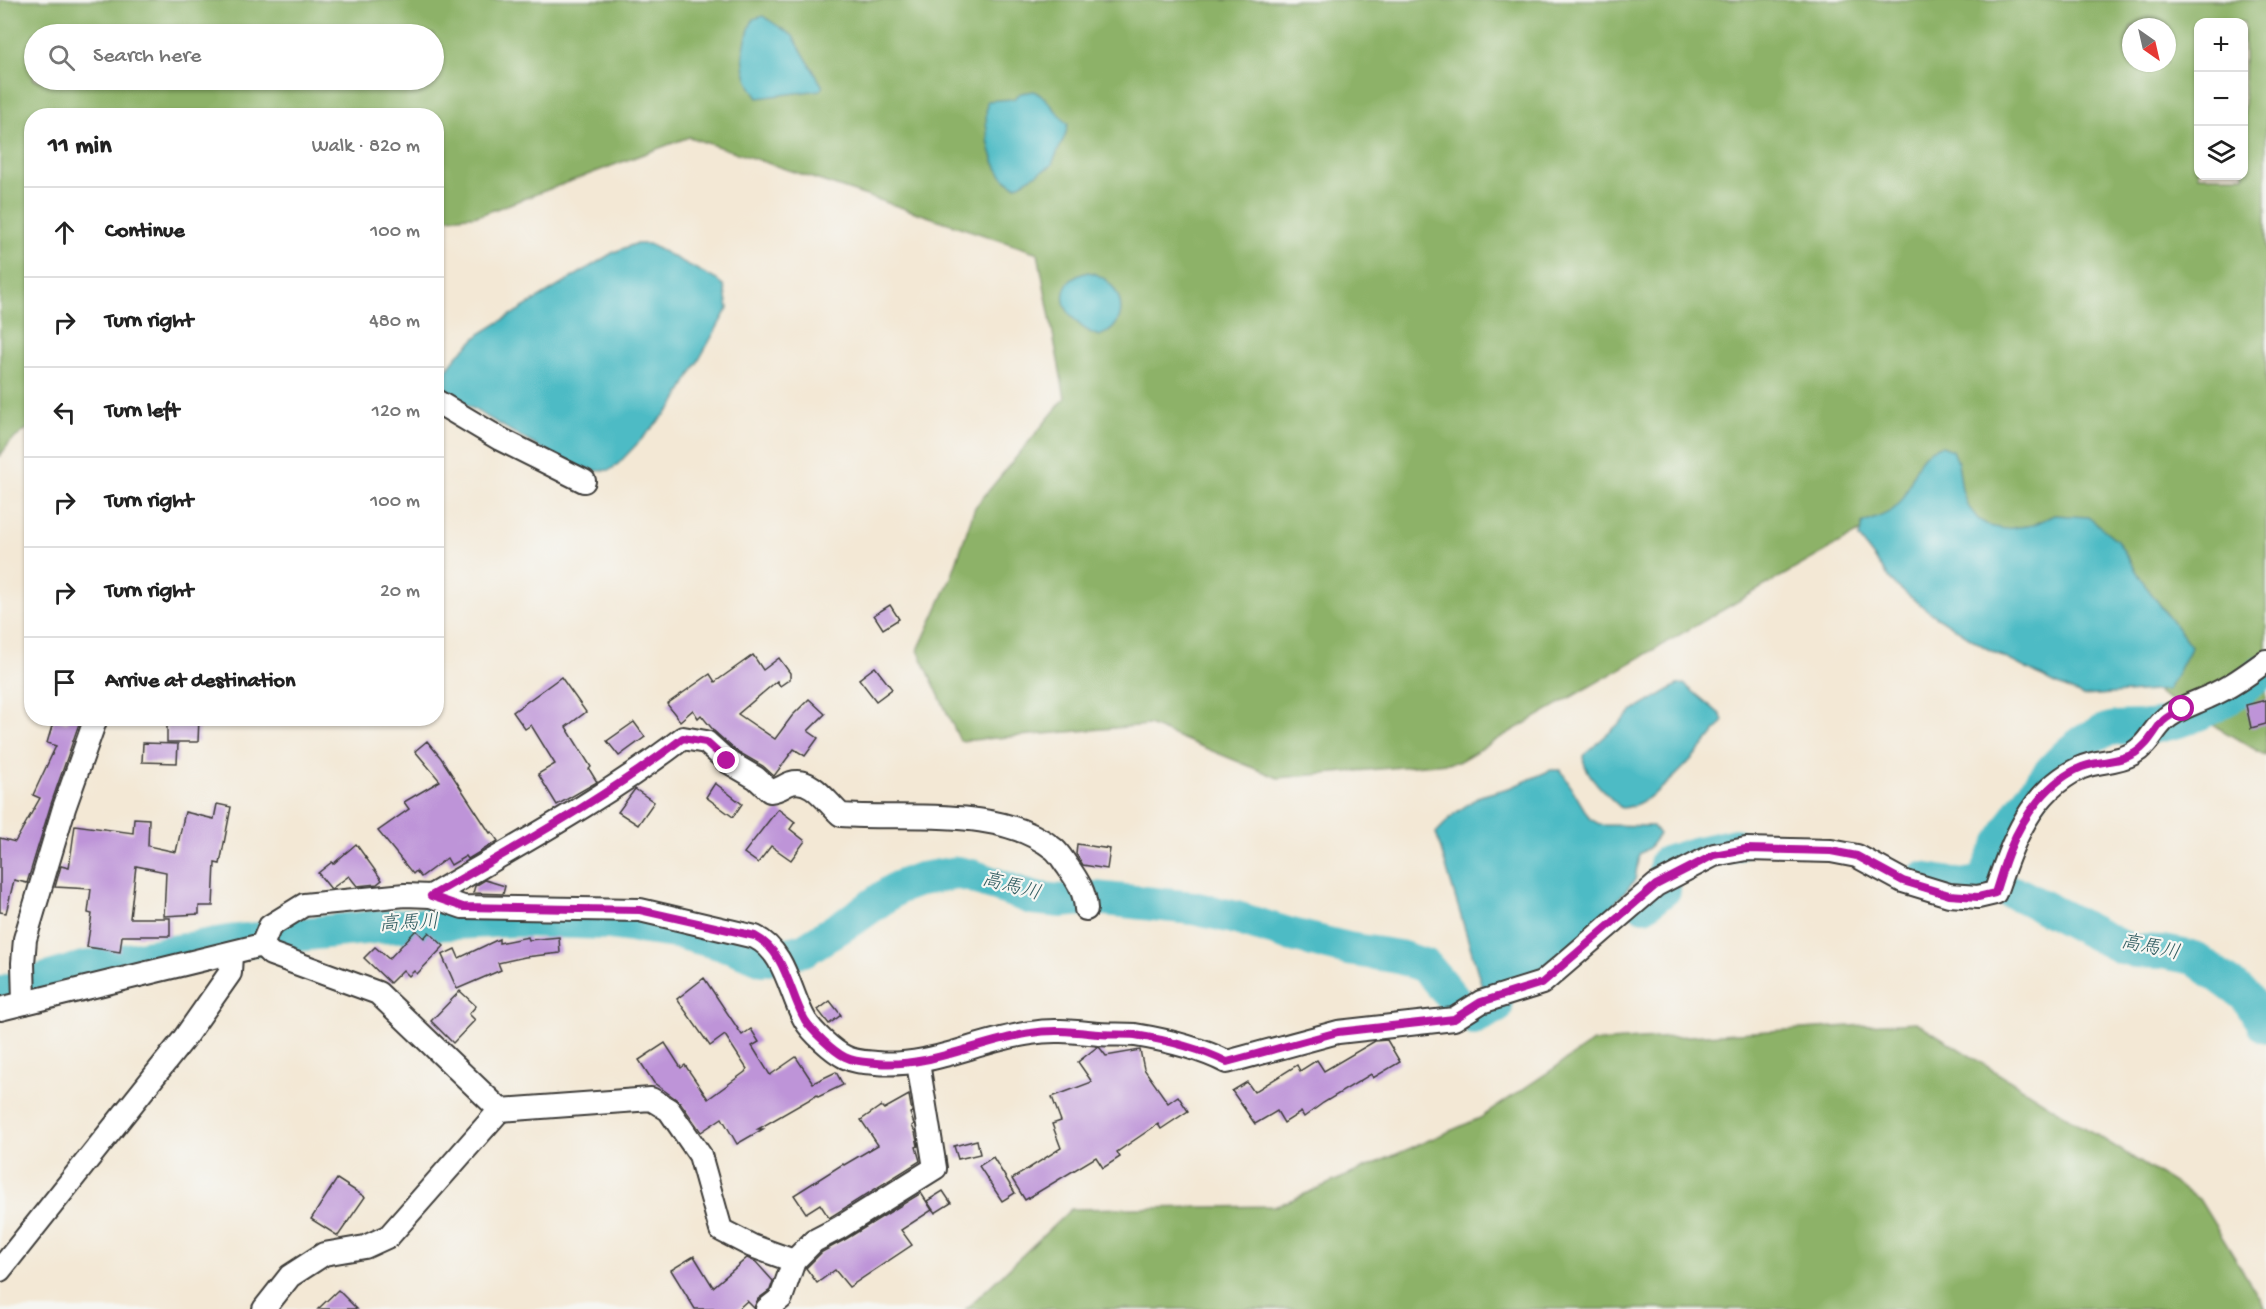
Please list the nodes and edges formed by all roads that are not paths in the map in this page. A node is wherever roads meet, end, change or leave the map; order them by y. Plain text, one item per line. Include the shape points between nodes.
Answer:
1 (444, 406) edge
2 (584, 481) dead end
3 (2266, 661) edge
4 (93, 726) edge
5 (431, 896) junction
6 (1086, 909) dead end
7 (262, 945) junction
8 (231, 954) junction
9 (24, 1003) junction
10 (0, 1009) edge
11 (918, 1063) junction
12 (500, 1110) junction
13 (794, 1261) junction
14 (0, 1270) edge
15 (264, 1309) edge
16 (767, 1309) edge

1 - 2 street
3 - 11 street via 2232,686 2163,720 2135,753 2118,761 2082,767 2042,796 2010,849 1995,893 1978,897 1949,895 1903,881 1857,856 1831,851 1746,849 1714,855 1656,885 1542,983 1481,1002 1454,1019 1338,1032 1227,1062 1134,1035 1072,1030 1031,1032
4 - 9 street via 25,939
5 - 6 street via 599,798 683,738 706,742 770,791 791,783 813,786 841,815 967,818 1032,834 1056,851 1072,873 1081,887
5 - 7 street via 304,905 270,926
5 - 11 street via 463,907 640,910 755,936 775,952 805,1021 844,1057 860,1062
7 - 8 street
7 - 12 street via 271,954 378,993
8 - 9 street
8 - 14 street via 230,972 183,1040
9 - 10 street
11 - 13 street via 935,1168 814,1241
12 - 13 street via 651,1098 669,1110 700,1155 721,1230
12 - 15 street via 389,1236 365,1247 324,1254 290,1276
13 - 16 street via 781,1298

